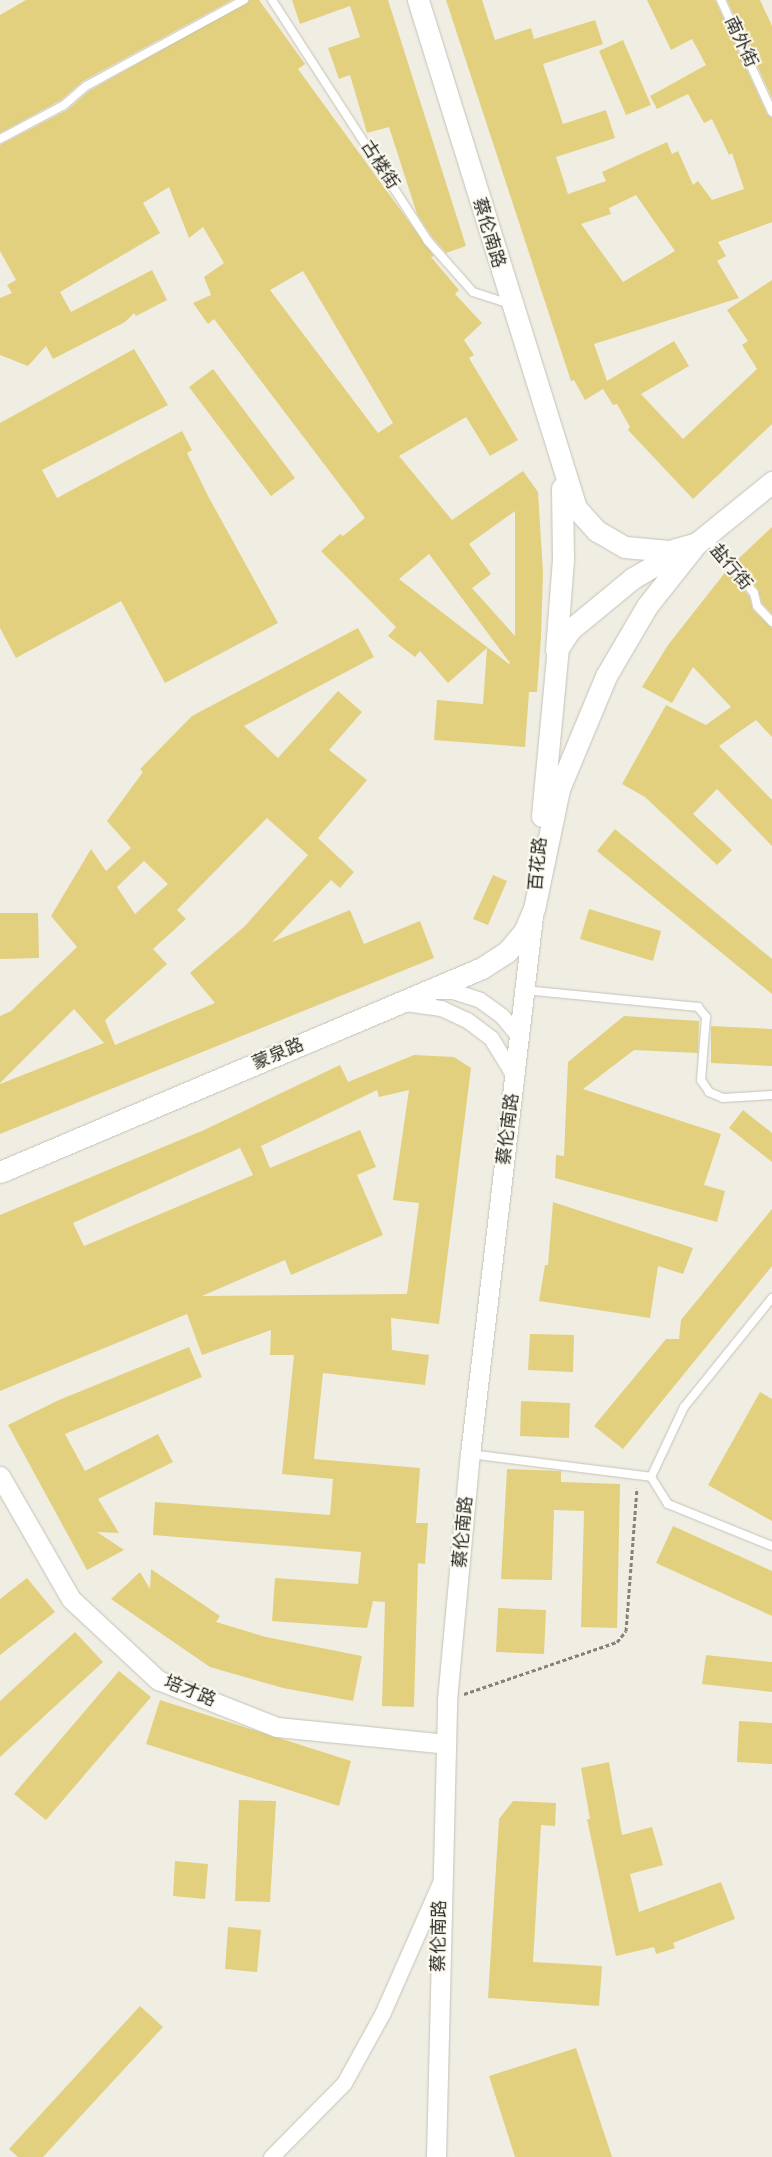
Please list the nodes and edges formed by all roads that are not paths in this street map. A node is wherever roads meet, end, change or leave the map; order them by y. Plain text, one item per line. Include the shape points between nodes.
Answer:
1 (244, 0) edge
2 (272, 0) edge
3 (418, 0) edge
4 (722, 0) edge
5 (772, 112) edge
6 (0, 139) edge
7 (511, 305) junction
8 (560, 466) junction
9 (772, 482) edge
10 (701, 540) junction
11 (772, 622) edge
12 (555, 660) junction
13 (534, 909) junction
14 (524, 990) junction
15 (426, 991) junction
16 (399, 1003) junction
17 (519, 1037) junction
18 (514, 1076) junction
19 (772, 1095) edge
20 (0, 1172) edge
21 (772, 1298) edge
22 (470, 1454) junction
23 (0, 1476) edge
24 (651, 1477) junction
25 (772, 1546) edge
26 (446, 1744) junction
27 (440, 1883) junction
28 (271, 2157) edge
29 (436, 2157) edge

1 - 6 lane via 86,86 64,104
2 - 7 lane, 古楼街 via 427,240 473,292
3 - 7 main road, 蔡伦南路
4 - 5 lane, 南外街
7 - 8 main road, 蔡伦南路
8 - 10 main road, 蔡伦南路 via 576,508 610,540 654,552
8 - 12 main road, 蔡伦南路 via 564,536
9 - 10 main road, 百花路
10 - 11 lane, 盐行街 via 754,593 757,606
10 - 12 main road, 百花路 via 640,572 578,622 564,637
10 - 13 main road, 百花路 via 637,623 588,713 552,813
12 - 13 main road, 百花路
13 - 14 street, 蔡伦南路
13 - 15 main road, 蒙泉路 via 524,932 507,952 482,968
14 - 17 street, 蔡伦南路
14 - 19 lane via 698,1007 706,1017 701,1080 709,1092 723,1098
15 - 16 main road, 蒙泉路
15 - 17 street via 453,991 480,1000 502,1016
16 - 18 street via 427,1004 468,1020 491,1038
16 - 20 main road, 蒙泉路
17 - 18 street, 蔡伦南路
18 - 22 street, 蔡伦南路
21 - 24 lane via 684,1407
22 - 24 lane
22 - 26 street, 蔡伦南路 via 447,1700
23 - 26 street, 培才路 via 72,1600 158,1680 277,1726
24 - 25 lane via 668,1504
26 - 27 street, 蔡伦南路
27 - 28 street via 383,2012 344,2083
27 - 29 street, 蔡伦南路

